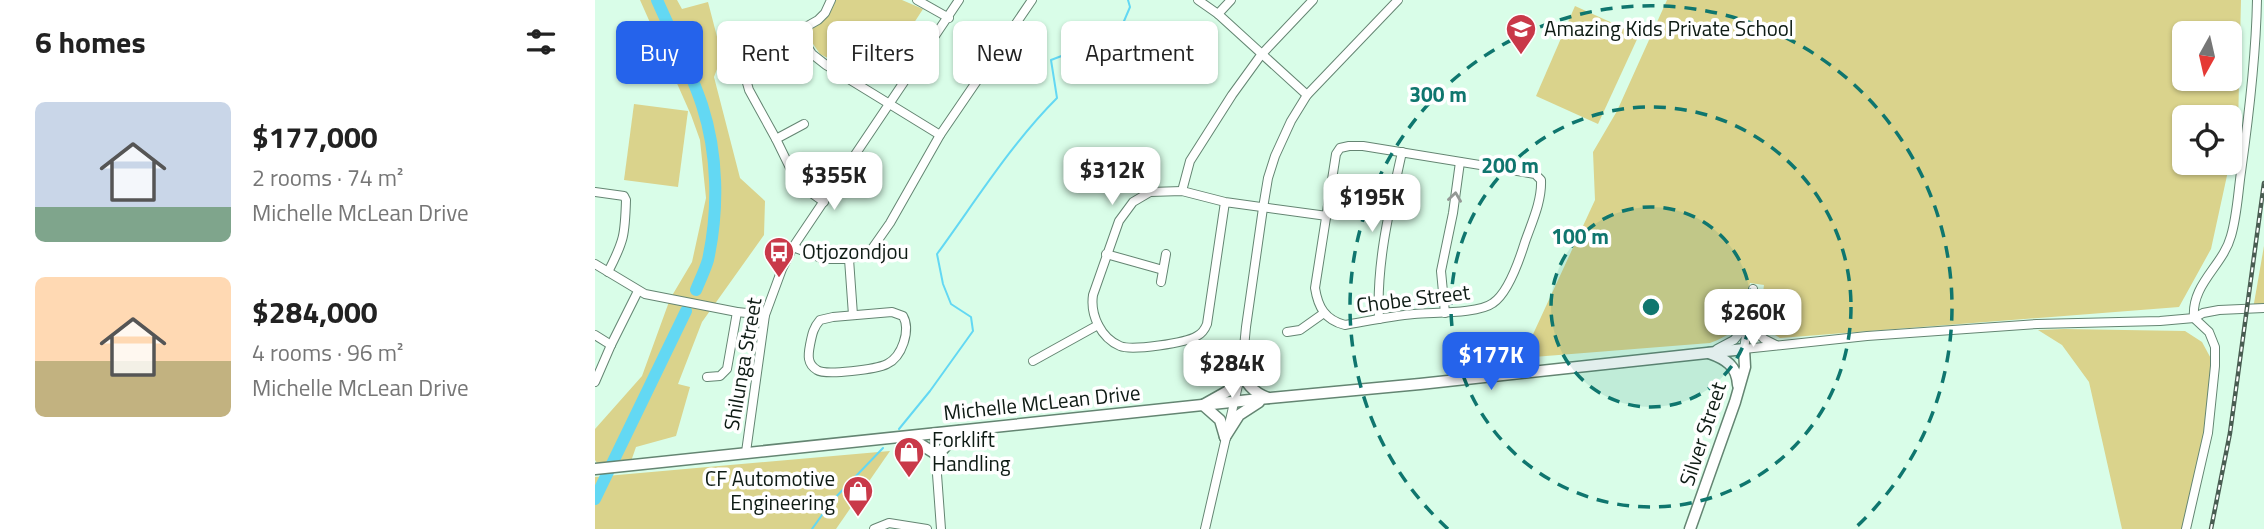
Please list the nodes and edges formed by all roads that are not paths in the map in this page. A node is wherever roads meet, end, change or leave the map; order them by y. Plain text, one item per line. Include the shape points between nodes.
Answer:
1 (831, 0) edge
2 (917, 0) edge
3 (959, 0) edge
4 (1032, 0) edge
5 (1198, 0) edge
6 (1231, 0) edge
7 (1313, 0) edge
8 (1398, 0) edge
9 (2257, 0) edge
10 (1218, 15) junction
11 (949, 18) junction
12 (813, 22) edge
13 (813, 55) edge
14 (1261, 55) junction
15 (747, 84) edge
16 (1307, 95) junction
17 (891, 104) junction
18 (804, 124) dead end
19 (940, 135) junction
20 (776, 139) junction
21 (1402, 152) junction
22 (1460, 162) junction
23 (1182, 191) junction
24 (595, 192) edge
25 (824, 202) junction
26 (1225, 202) junction
27 (1263, 208) junction
28 (1327, 216) junction
29 (793, 247) junction
30 (1106, 254) junction
31 (1166, 254) dead end
32 (849, 259) junction
33 (595, 264) edge
34 (1163, 270) junction
35 (608, 272) junction
36 (1161, 282) dead end
37 (1753, 289) dead end
38 (638, 291) junction
39 (2264, 308) edge
40 (737, 312) junction
41 (1324, 313) junction
42 (1445, 313) junction
43 (765, 315) junction
44 (853, 315) junction
45 (2194, 318) junction
46 (1379, 319) junction
47 (1748, 323) junction
48 (1098, 325) junction
49 (1287, 332) dead end
50 (595, 335) edge
51 (611, 345) junction
52 (1780, 346) junction
53 (1744, 349) junction
54 (1708, 353) junction
55 (1034, 361) dead end
56 (1243, 368) junction
57 (706, 377) dead end
58 (595, 382) edge
59 (1738, 388) junction
60 (1269, 398) junction
61 (1235, 402) junction
62 (1203, 405) junction
63 (960, 431) junction
64 (935, 433) junction
65 (907, 436) junction
66 (1225, 437) junction
67 (746, 452) junction
68 (937, 455) junction
69 (597, 469) edge
70 (874, 529) edge
71 (927, 529) edge
72 (941, 529) edge
73 (1205, 529) edge
74 (1690, 529) edge
75 (2186, 529) edge

1 - 12 street
2 - 11 street
3 - 11 street, Shilunga Street
4 - 19 street
5 - 10 street
6 - 10 street
7 - 14 street
8 - 16 street
9 - 45 street via 2232,235 2197,292
10 - 14 street
11 - 17 street, Shilunga Street
13 - 17 street
14 - 16 street
14 - 23 street via 1190,162
15 - 20 street
16 - 27 street via 1275,156
17 - 19 street
17 - 25 street, Shilunga Street
18 - 20 street
19 - 32 street via 874,248
20 - 25 street via 800,186
21 - 22 street, Chobe Street
21 - 28 street, Chobe Street via 1340,148
21 - 46 street via 1378,283
42 -> 22 street via 1441,271
22 - 42 street, Chobe Street via 1535,174 1542,186 1523,247 1501,295 1486,307
23 - 26 street
23 - 30 street via 1150,192 1133,202 1119,221
24 - 35 street via 624,196 626,201 625,234
25 - 29 street, Shilunga Street
26 - 27 street
26 - 48 street via 1207,324 1200,335 1125,347 1113,342
27 - 28 street
27 - 56 street
28 - 41 street, Chobe Street via 1315,288
29 - 32 street via 820,258
29 - 43 street, Shilunga Street
30 - 34 street
30 - 48 street via 1093,295
31 - 34 street
32 - 44 street
33 - 35 street
34 - 36 street
35 - 38 street
37 - 47 street
38 - 40 street
38 - 51 street
39 - 45 street via 2219,310
40 - 43 street
40 - 57 street via 727,369 720,376
41 - 46 street, Chobe Street via 1345,325
41 - 49 street via 1300,330
42 - 46 street, Chobe Street
43 - 67 street, Shilunga Street
44 - 44 street via 893,312 903,316 907,330 899,354 874,368 816,370 809,357 814,327 823,318
45 - 52 street via 2037,324
45 - 75 street via 2209,332 2215,366 2208,433
47 - 52 street via 1764,339
47 - 53 street
47 - 54 street via 1734,340
48 - 55 street
50 - 51 street
51 - 58 street
52 - 53 street
53 - 54 street, Michelle McLean Drive
53 - 59 street, Silver Street via 1745,367
54 - 59 street via 1734,369
54 - 60 street, Michelle McLean Drive
56 - 60 street via 1252,390
56 - 61 street
56 - 62 street via 1228,391
59 - 74 street, Silver Street
60 - 61 street, Michelle McLean Drive
60 - 66 street via 1238,415
61 - 62 street, Michelle McLean Drive
61 - 66 street
62 - 63 street, Michelle McLean Drive
62 - 66 street via 1220,420
63 - 64 street, Michelle McLean Drive
63 - 68 street
64 - 65 street, Michelle McLean Drive
64 - 68 street
65 - 67 street, Michelle McLean Drive
65 - 68 street
66 - 73 street
67 - 69 street, Michelle McLean Drive
68 - 72 street
70 - 71 street via 889,523

